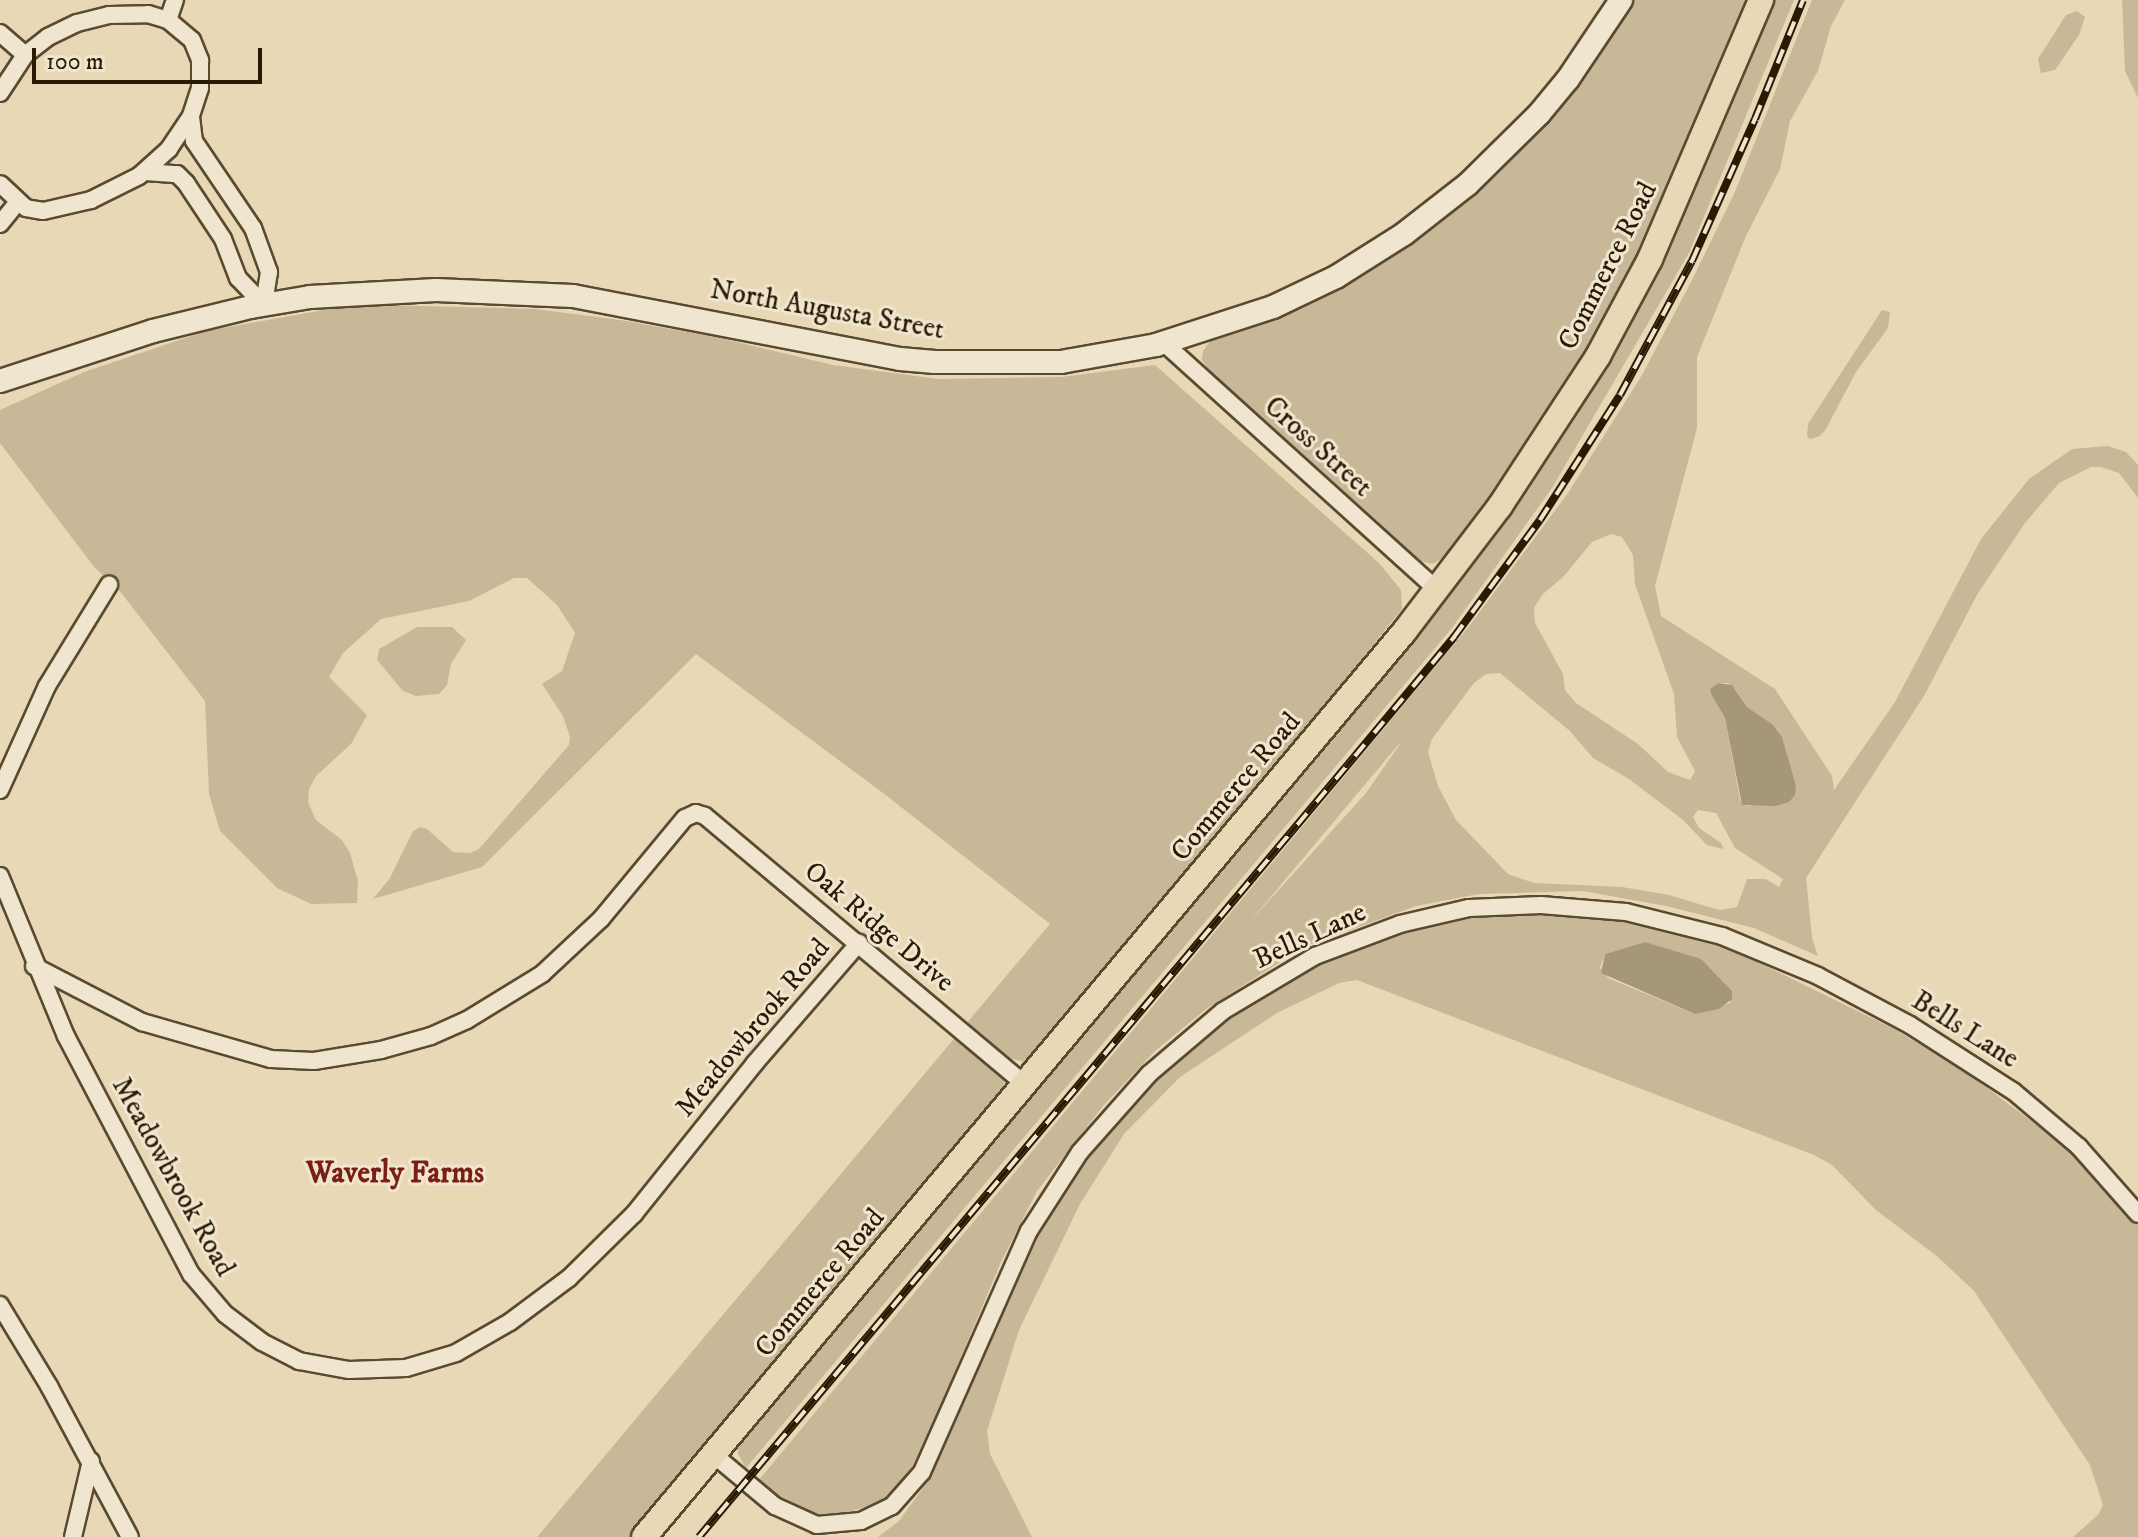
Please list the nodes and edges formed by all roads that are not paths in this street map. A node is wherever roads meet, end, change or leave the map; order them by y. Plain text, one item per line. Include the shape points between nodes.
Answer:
1 (175, 0) edge
2 (1621, 0) edge
3 (1761, 0) edge
4 (168, 20) junction
5 (0, 33) edge
6 (25, 55) junction
7 (0, 93) edge
8 (191, 116) junction
9 (145, 172) junction
10 (0, 184) edge
11 (18, 202) junction
12 (0, 224) edge
13 (264, 305) junction
14 (1164, 343) junction
15 (0, 381) edge
16 (109, 585) dead end
17 (1437, 590) junction
18 (0, 790) edge
19 (0, 876) edge
20 (859, 943) junction
21 (34, 966) junction
22 (1026, 1085) junction
23 (2138, 1214) edge
24 (0, 1305) edge
25 (714, 1455) junction
26 (91, 1461) junction
27 (73, 1537) edge
28 (130, 1537) edge
29 (644, 1537) edge

1 - 4 street
2 - 14 main road, North Augusta Street via 1539,114 1429,216 1318,287 1237,322
3 - 17 main road, Commerce Road via 1693,164 1619,318 1539,449
4 - 6 street via 136,13 99,16 64,28
4 - 8 street via 192,40 200,60 200,88
5 - 6 street
6 - 7 street
8 - 9 street
8 - 13 street via 194,141 253,228 269,272
9 - 11 street via 101,196 65,207 37,211
9 - 13 street via 177,174 186,183 223,239 238,278
10 - 11 street
11 - 12 street
13 - 14 main road, North Augusta Street via 436,290 573,296 900,359 968,364 1075,360
13 - 15 main road, North Augusta Street via 165,327
14 - 17 street, Cross Street
16 - 18 street via 47,686
17 - 22 main road, Commerce Road
19 - 21 street, Meadowbrook Road
20 - 21 street, Oak Ridge Drive via 696,813 685,818 601,919 542,974 467,1020 381,1050 314,1061 271,1059 142,1022
20 - 21 street, Meadowbrook Road via 634,1214 569,1278 466,1348 418,1365 378,1371 321,1366 282,1354 243,1329 205,1293 179,1254
20 - 22 street, Oak Ridge Drive
22 - 25 main road, Commerce Road
23 - 25 street, Bells Lane via 2079,1147 2013,1091 1932,1038 1818,976 1722,936 1655,917 1569,906 1469,908 1400,924 1315,956 1223,1011 1149,1074 1080,1152 1029,1231 922,1472 892,1506 845,1525 817,1525 775,1506
24 - 26 street
25 - 29 main road, Commerce Road
26 - 27 street
26 - 28 street

